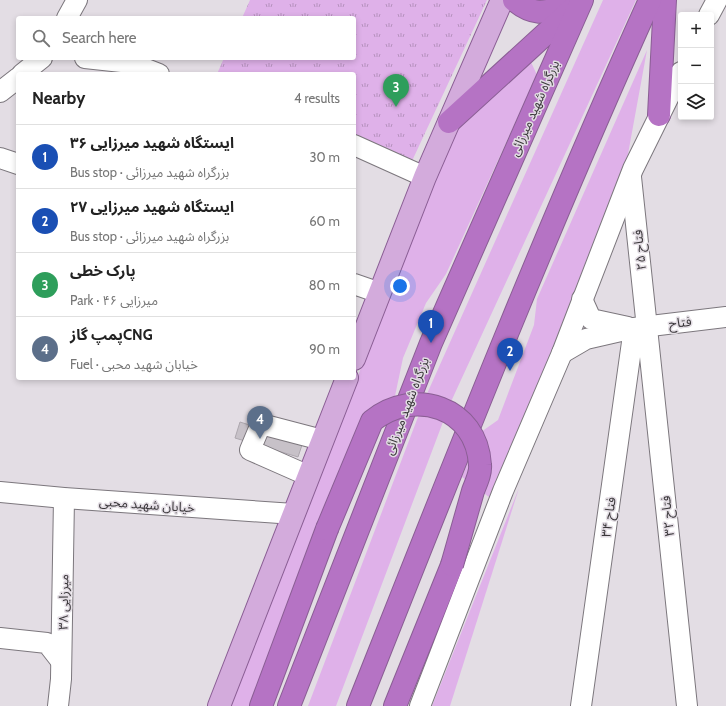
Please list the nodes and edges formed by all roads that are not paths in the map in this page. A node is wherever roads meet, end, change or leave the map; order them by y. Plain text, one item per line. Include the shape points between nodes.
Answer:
1 (77, 0) edge
2 (502, 0) edge
3 (514, 0) edge
4 (650, 0) edge
5 (665, 0) edge
6 (717, 0) edge
7 (582, 1) edge
8 (711, 12) edge
9 (68, 16) edge
10 (40, 60) edge
11 (100, 60) edge
12 (24, 72) edge
13 (153, 72) edge
14 (678, 78) edge
15 (16, 80) edge
16 (0, 92) edge
17 (659, 115) junction
18 (449, 122) junction
19 (356, 146) edge
20 (0, 158) edge
21 (16, 163) edge
22 (630, 175) junction
23 (425, 177) junction
24 (356, 285) edge
25 (380, 293) junction
26 (582, 299) junction
27 (726, 317) edge
28 (641, 327) junction
29 (562, 353) junction
30 (356, 354) edge
31 (346, 380) edge
32 (322, 440) junction
33 (309, 476) junction
34 (0, 492) edge
35 (64, 498) junction
36 (294, 514) junction
37 (0, 638) edge
38 (62, 661) junction
39 (58, 706) edge
40 (219, 706) edge
41 (261, 706) edge
42 (288, 706) edge
43 (358, 706) edge
44 (395, 706) edge
45 (420, 706) edge
46 (581, 706) edge
47 (687, 706) edge

1 - 9 street
2 - 18 main road
3 - 7 highway via 526,10 540,13
4 - 43 highway via 594,122
5 - 17 highway
6 - 8 street
7 - 18 highway
7 - 42 highway, بزرگراه شهید میرزائی via 431,343
10 - 12 street
11 - 13 street via 130,64
14 - 17 street
15 - 16 street
17 - 22 street
18 - 23 main road
19 - 23 street
20 - 21 street
22 - 26 street
22 - 28 street, فتاح ۲۵
23 - 25 main road
24 - 25 street
25 - 30 main road
26 - 28 street, فتاح via 591,319
26 - 29 street
27 - 28 street, فتاح
28 - 29 street, فتاح via 586,339
28 - 46 street, فتاح ۳۴
28 - 47 street, فتاح ۳۲
29 - 45 street via 503,491
31 - 32 main road
32 - 33 main road
32 - 33 street via 261,424 250,450
33 - 36 main road
34 - 35 street, خیابان شهید محبی
35 - 36 street, خیابان شهید محبی
35 - 38 street, میرزایی ۳۸
36 - 40 main road
37 - 38 street via 47,643
38 - 39 street, میرزایی ۳۸
41 - 44 highway, bridge via 327,529 372,421 385,411 417,403 434,405 453,415 468,429 478,448 481,466 452,565

